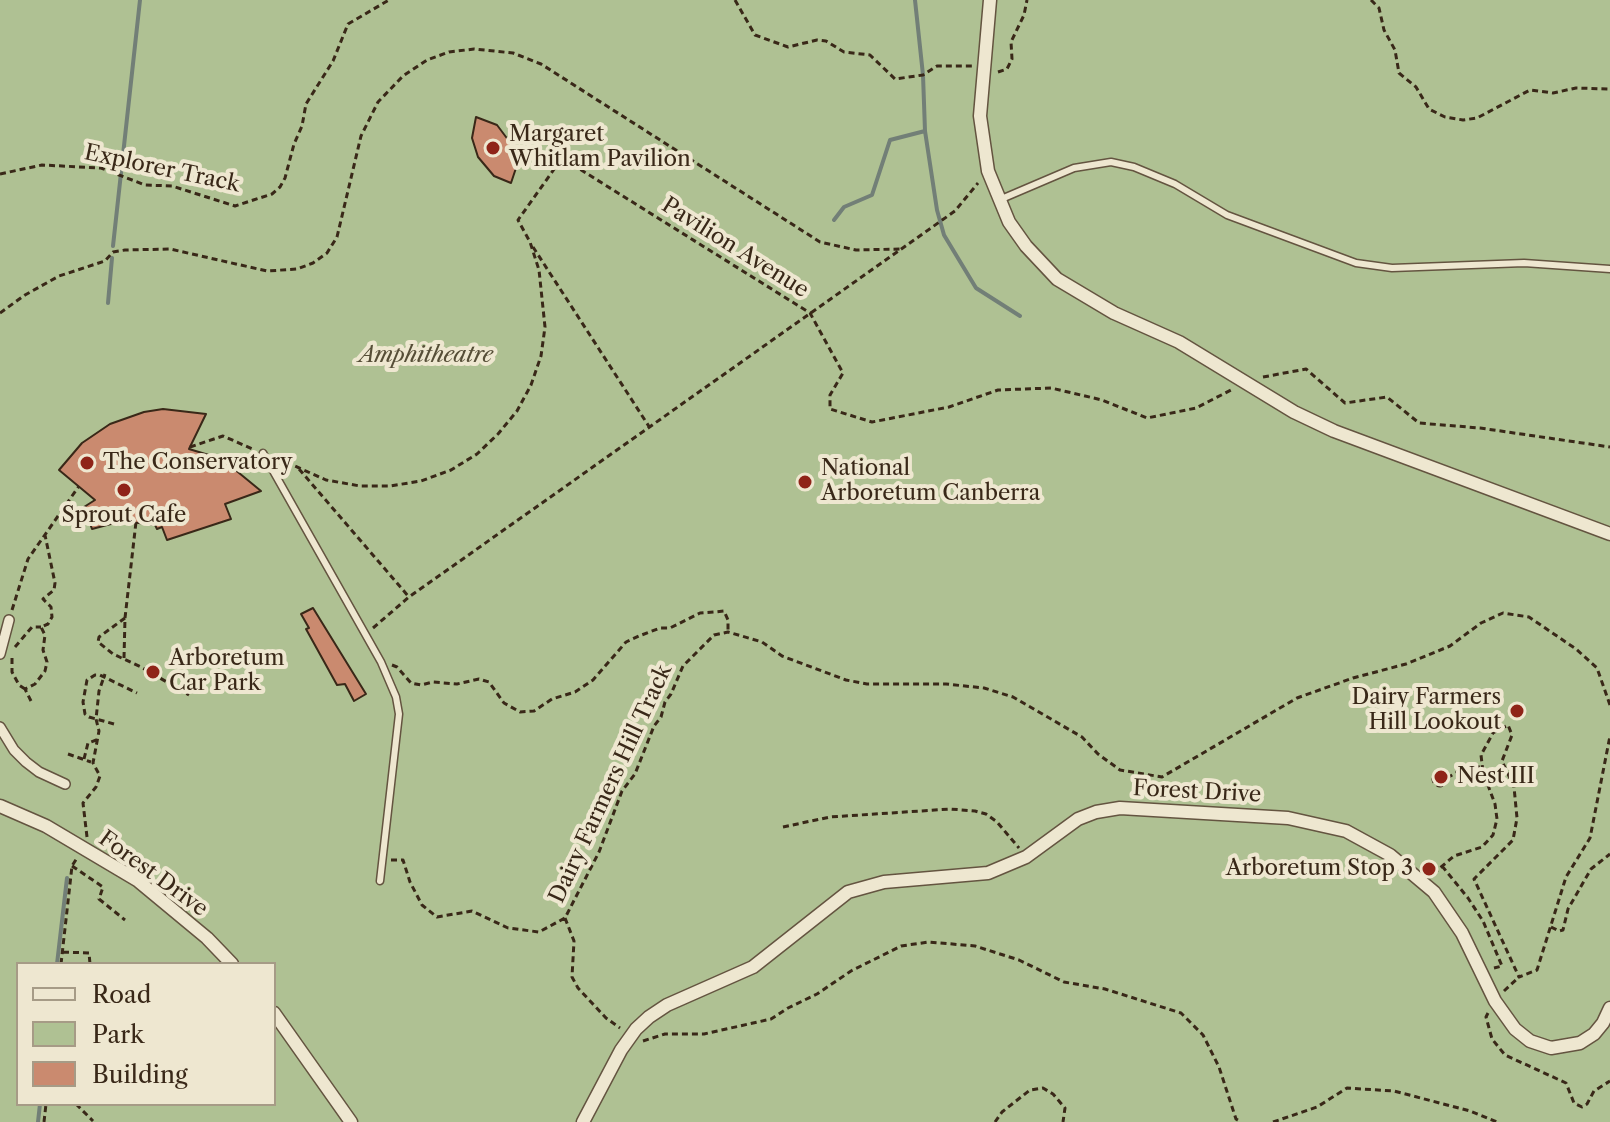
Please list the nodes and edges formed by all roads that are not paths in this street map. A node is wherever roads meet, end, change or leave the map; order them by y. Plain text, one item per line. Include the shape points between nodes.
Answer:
1 (990, 0) edge
2 (998, 200) junction
3 (1610, 269) edge
4 (263, 453) dead end
5 (1610, 534) edge
6 (9, 620) road end
7 (0, 654) edge
8 (0, 727) edge
9 (65, 784) dead end
10 (0, 806) edge
11 (380, 881) road end
12 (230, 962) edge
13 (1610, 1008) edge
14 (276, 1016) edge
15 (351, 1122) edge
16 (583, 1122) edge

1 - 2 street via 980,116
2 - 3 lane via 1074,168 1111,162 1175,184 1227,215 1356,263 1392,268 1524,263
2 - 5 street via 1026,246 1057,279 1114,313 1179,342 1294,412
4 - 11 lane via 393,689 399,714
6 - 7 street
8 - 9 street via 26,762
10 - 12 street, Forest Drive via 46,826 137,880
13 - 16 street, Forest Drive via 1594,1034 1580,1043 1562,1048 1540,1045 1522,1035 1506,1018 1451,914 1424,882 1378,847 1346,831 1288,818 1107,809 1086,815 1026,857 988,873 884,882 839,898 753,967 649,1017 630,1036
14 - 15 street

